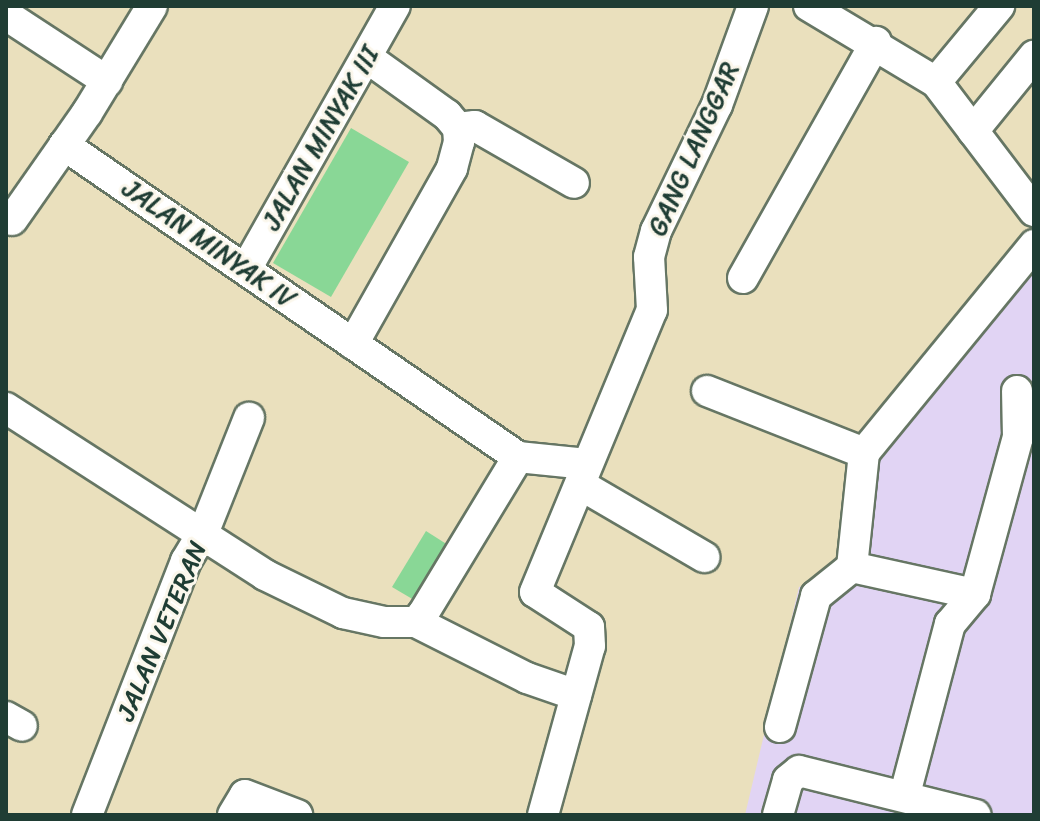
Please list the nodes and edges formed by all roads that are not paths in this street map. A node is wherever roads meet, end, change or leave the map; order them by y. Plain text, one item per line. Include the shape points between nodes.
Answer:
1 (152, 6) edge
2 (395, 6) edge
3 (753, 6) edge
4 (809, 6) edge
5 (999, 6) edge
6 (6, 15) edge
7 (876, 42) junction
8 (1034, 56) edge
9 (369, 59) junction
10 (107, 81) junction
11 (936, 82) junction
12 (458, 128) junction
13 (973, 131) junction
14 (64, 145) junction
15 (574, 183) dead end
16 (1034, 211) edge
17 (12, 220) dead end
18 (1034, 245) edge
19 (246, 269) junction
20 (743, 278) dead end
21 (353, 344) junction
22 (707, 391) dead end
23 (1017, 391) dead end
24 (6, 408) edge
25 (249, 418) dead end
26 (864, 453) junction
27 (518, 457) junction
28 (584, 475) junction
29 (204, 531) junction
30 (704, 557) dead end
31 (852, 567) junction
32 (975, 594) junction
33 (416, 622) junction
34 (576, 695) junction
35 (780, 727) dead end
36 (905, 794) junction
37 (87, 815) edge
38 (233, 815) edge
39 (297, 815) edge
40 (543, 815) edge
41 (778, 815) edge
42 (976, 815) edge

1 - 10 street
2 - 9 street, JALAN MINYAK III
3 - 28 street, GANG LANGGAR via 717,105 656,231 649,257 654,295
4 - 7 street
5 - 11 street
6 - 10 street
7 - 11 street
7 - 20 street
8 - 13 street
9 - 12 street
9 - 19 street, JALAN MINYAK III
10 - 14 street
11 - 13 street
12 - 15 street via 475,126
12 - 21 street via 452,168
13 - 16 street
14 - 17 street
14 - 19 street, JALAN MINYAK IV
18 - 26 street
19 - 21 street, JALAN MINYAK IV
21 - 27 street, JALAN MINYAK IV
22 - 26 street
23 - 32 street via 1018,437
24 - 29 street, JALAN VETERAN
25 - 29 street
26 - 31 street
27 - 28 street
27 - 33 street via 443,587
28 - 30 street
28 - 34 street via 535,592 589,627 590,646
29 - 33 street via 265,575 322,604 365,619
29 - 37 street, JALAN VETERAN via 186,561
31 - 32 street
31 - 35 street via 816,596
32 - 36 street via 950,624
33 - 34 street via 527,678
34 - 40 street
36 - 41 street via 799,771 788,780
36 - 42 street
38 - 39 street via 245,795

